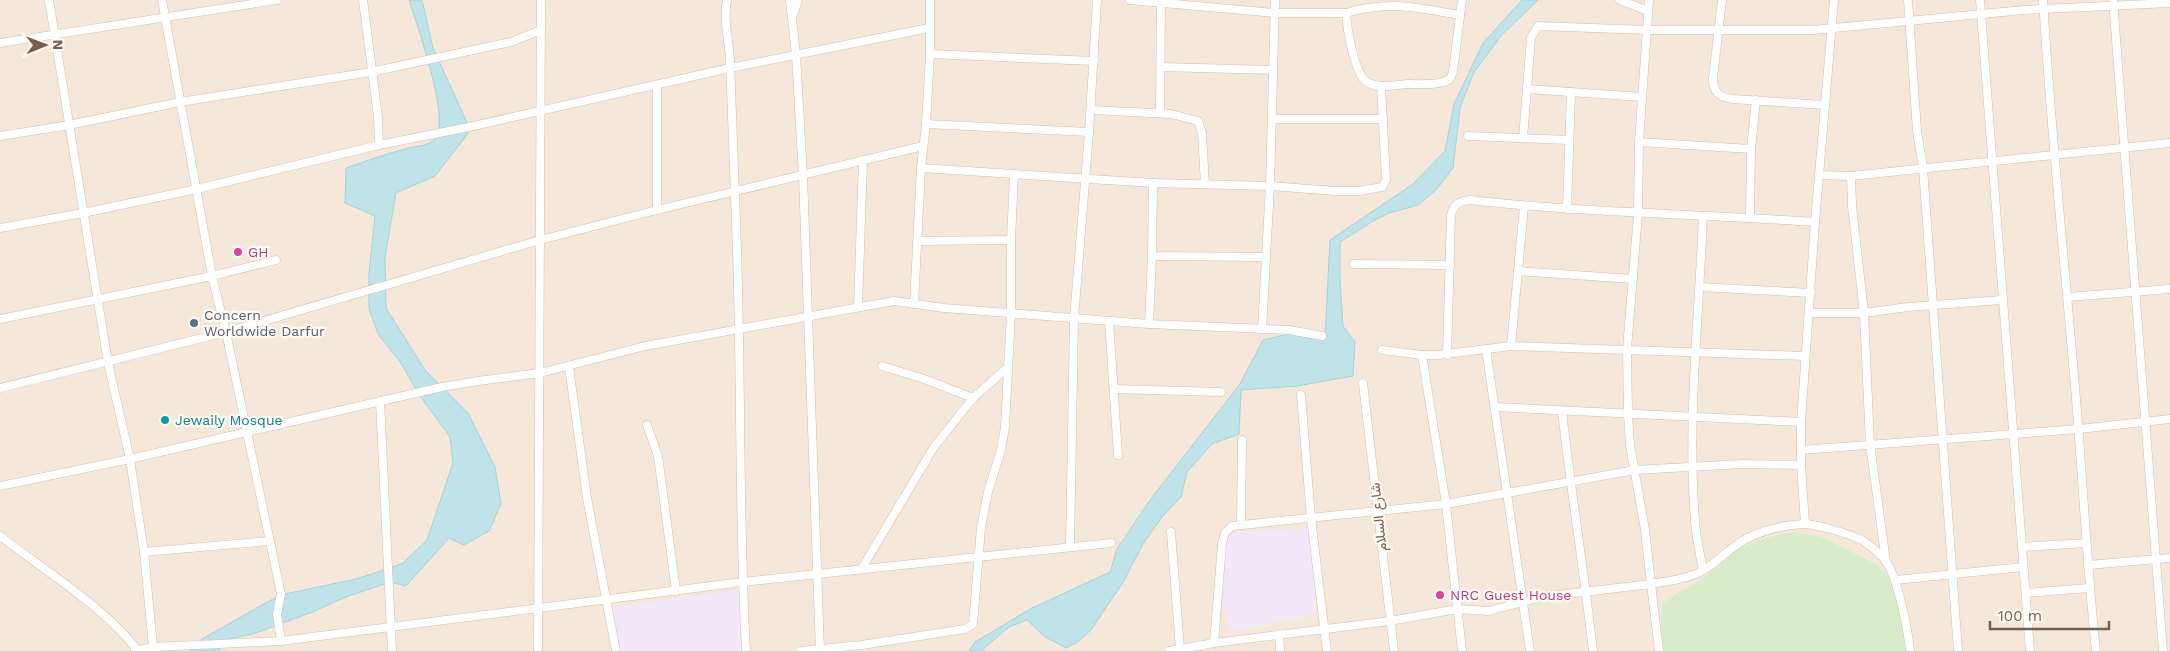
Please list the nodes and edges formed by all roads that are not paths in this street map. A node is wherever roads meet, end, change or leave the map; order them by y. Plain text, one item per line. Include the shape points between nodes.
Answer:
1 (49, 0) edge
2 (162, 0) edge
3 (277, 0) edge
4 (363, 0) edge
5 (541, 0) edge
6 (726, 0) edge
7 (790, 0) edge
8 (798, 0) edge
9 (930, 0) edge
10 (1097, 0) edge
11 (1130, 0) edge
12 (1275, 0) edge
13 (1462, 0) edge
14 (1620, 0) edge
15 (1649, 0) edge
16 (1722, 0) edge
17 (1834, 0) edge
18 (1908, 0) edge
19 (1980, 0) edge
20 (2043, 0) edge
21 (1161, 2) junction
22 (1365, 3) edge
23 (1407, 3) edge
24 (2113, 3) edge
25 (2170, 3) edge
26 (2044, 9) junction
27 (1648, 11) junction
28 (1275, 13) junction
29 (1346, 13) junction
30 (1981, 14) junction
31 (1460, 15) junction
32 (165, 17) junction
33 (792, 20) junction
34 (1909, 21) junction
35 (929, 28) junction
36 (1832, 29) junction
37 (541, 30) junction
38 (1647, 30) junction
39 (1719, 30) junction
40 (55, 34) junction
41 (0, 43) edge
42 (930, 54) junction
43 (796, 55) junction
44 (1094, 61) junction
45 (1161, 67) junction
46 (730, 68) junction
47 (1273, 70) junction
48 (371, 72) junction
49 (657, 85) junction
50 (1381, 86) junction
51 (1527, 89) junction
52 (1571, 92) junction
53 (1642, 97) junction
54 (1756, 100) junction
55 (180, 102) junction
56 (1825, 105) junction
57 (542, 110) junction
58 (1091, 110) junction
59 (1160, 113) junction
60 (1383, 118) junction
61 (1273, 119) junction
62 (926, 124) junction
63 (69, 125) junction
64 (1089, 132) junction
65 (0, 136) edge
66 (1468, 136) dead end
67 (1523, 138) junction
68 (1569, 140) junction
69 (1639, 142) junction
70 (2170, 143) edge
71 (379, 145) junction
72 (923, 146) junction
73 (2126, 147) junction
74 (1751, 149) junction
75 (2054, 156) junction
76 (863, 160) junction
77 (1992, 162) junction
78 (921, 168) junction
79 (1923, 168) junction
80 (1014, 174) junction
81 (1820, 175) junction
82 (803, 176) junction
83 (1851, 176) junction
84 (1086, 178) junction
85 (1153, 184) junction
86 (1205, 184) junction
87 (1270, 186) junction
88 (197, 189) junction
89 (735, 192) junction
90 (1524, 206) junction
91 (1567, 209) junction
92 (657, 210) junction
93 (83, 213) junction
94 (1638, 214) junction
95 (1703, 216) junction
96 (1750, 218) junction
97 (1815, 222) junction
98 (0, 228) edge
99 (540, 240) junction
100 (1011, 240) junction
101 (917, 241) junction
102 (1152, 256) junction
103 (1265, 257) junction
104 (276, 260) dead end
105 (1354, 264) dead end
106 (1450, 265) junction
107 (1518, 271) junction
108 (212, 276) junction
109 (1633, 279) junction
110 (1700, 287) junction
111 (2170, 289) edge
112 (2137, 292) junction
113 (1811, 293) junction
114 (2068, 297) junction
115 (97, 300) junction
116 (2002, 300) junction
117 (914, 304) junction
118 (1933, 305) junction
119 (858, 307) junction
120 (1011, 313) junction
121 (1809, 313) junction
122 (1864, 313) junction
123 (808, 316) junction
124 (0, 319) edge
125 (1074, 319) junction
126 (1109, 321) junction
127 (1149, 324) junction
128 (1262, 328) junction
129 (739, 330) junction
130 (226, 332) junction
131 (1322, 336) dead end
132 (1511, 346) junction
133 (1486, 349) junction
134 (1627, 349) junction
135 (1382, 350) dead end
136 (1694, 351) junction
137 (1447, 355) junction
138 (1422, 356) junction
139 (1805, 356) junction
140 (108, 363) junction
141 (882, 366) dead end
142 (569, 367) junction
143 (1007, 368) junction
144 (540, 373) junction
145 (1363, 383) dead end
146 (0, 388) edge
147 (1114, 389) junction
148 (1221, 392) dead end
149 (1301, 395) dead end
150 (973, 398) junction
151 (380, 401) junction
152 (1496, 407) junction
153 (1562, 411) junction
154 (1628, 414) junction
155 (1694, 417) junction
156 (2170, 419) edge
157 (2147, 421) junction
158 (1801, 422) junction
159 (647, 425) dead end
160 (2079, 429) junction
161 (247, 432) junction
162 (2014, 434) junction
163 (1943, 438) junction
164 (1242, 440) dead end
165 (1870, 444) junction
166 (1801, 450) junction
167 (1118, 455) dead end
168 (130, 459) junction
169 (1800, 465) junction
170 (1692, 466) junction
171 (1634, 470) junction
172 (1570, 482) junction
173 (0, 486) edge
174 (1507, 494) junction
175 (1446, 504) junction
176 (1378, 512) junction
177 (1311, 518) junction
178 (1241, 523) junction
179 (1805, 524) junction
180 (1171, 532) dead end
181 (0, 536) edge
182 (269, 541) junction
183 (1111, 543) dead end
184 (2086, 543) junction
185 (1070, 547) junction
186 (2022, 548) junction
187 (144, 552) junction
188 (977, 557) junction
189 (2170, 558) edge
190 (2156, 559) junction
191 (1887, 563) junction
192 (2088, 565) junction
193 (2024, 567) junction
194 (862, 568) junction
195 (1703, 570) junction
196 (1953, 573) junction
197 (818, 574) junction
198 (1895, 580) junction
199 (742, 582) junction
200 (1651, 584) junction
201 (2089, 588) junction
202 (676, 591) junction
203 (1587, 591) junction
204 (2026, 593) junction
205 (607, 600) junction
206 (1524, 600) junction
207 (538, 608) junction
208 (1457, 608) junction
209 (1390, 622) junction
210 (390, 626) junction
211 (1324, 629) junction
212 (1279, 634) junction
213 (281, 642) junction
214 (1214, 642) junction
215 (153, 647) junction
216 (1180, 649) junction
217 (1197, 649) edge
218 (820, 650) edge
219 (137, 651) edge
220 (392, 651) edge
221 (538, 651) edge
222 (616, 651) edge
223 (746, 651) edge
224 (800, 651) edge
225 (1169, 651) edge
226 (1280, 651) edge
227 (1327, 651) edge
228 (1394, 651) edge
229 (1462, 651) edge
230 (1530, 651) edge
231 (1593, 651) edge
232 (1659, 651) edge
233 (1910, 651) edge
234 (1958, 651) edge
235 (2030, 651) edge
236 (2096, 651) edge
237 (2163, 651) edge

1 - 40 street
2 - 32 street
3 - 32 street
4 - 48 street
5 - 37 street
6 - 46 street
7 - 33 street
8 - 33 street
9 - 35 street
10 - 44 street
11 - 21 street
12 - 28 street
13 - 31 street
14 - 27 street
15 - 27 street
16 - 39 street
17 - 36 street
18 - 34 street
19 - 30 street
20 - 26 street
21 - 28 street
21 - 45 street
22 - 23 street
22 - 29 street
23 - 31 street
24 - 25 street
24 - 26 street
24 - 73 street
26 - 30 street
26 - 75 street
27 - 38 street
28 - 29 street
28 - 47 street
29 - 50 street via 1347,34 1361,74 1367,82
30 - 34 street
30 - 77 street
31 - 50 street via 1450,79 1431,84
32 - 40 street
32 - 55 street
33 - 43 street
34 - 36 street
34 - 79 street
35 - 42 street
35 - 43 street
36 - 39 street
36 - 56 street
37 - 48 street via 512,42
37 - 57 street
38 - 39 street
38 - 51 street via 1538,26 1530,38
38 - 53 street
39 - 54 street via 1714,91 1726,98
40 - 41 street
40 - 63 street
42 - 44 street
42 - 62 street
43 - 46 street
43 - 82 street
44 - 58 street
45 - 47 street
45 - 59 street
46 - 49 street
46 - 89 street
47 - 61 street
48 - 55 street
48 - 71 street
49 - 57 street
49 - 92 street
50 - 60 street
51 - 52 street
51 - 67 street
52 - 53 street
52 - 68 street
53 - 69 street
54 - 56 street
54 - 74 street
55 - 63 street
55 - 88 street
56 - 81 street
57 - 71 street
57 - 99 street
58 - 59 street
58 - 64 street
59 - 86 street via 1198,121 1202,133
60 - 61 street
60 - 87 street via 1386,180 1382,187 1335,191
61 - 87 street
62 - 64 street
62 - 72 street
63 - 65 street
63 - 93 street
64 - 84 street
66 - 67 street
67 - 68 street
68 - 91 street
69 - 74 street
69 - 94 street
70 - 73 street
71 - 88 street
72 - 76 street
72 - 78 street
73 - 75 street
73 - 112 street
74 - 96 street
75 - 77 street
75 - 114 street
76 - 82 street
76 - 119 street
77 - 79 street
77 - 116 street
78 - 80 street
78 - 101 street
79 - 83 street
79 - 118 street
80 - 84 street
80 - 100 street
81 - 83 street
81 - 97 street
82 - 89 street
82 - 123 street
83 - 122 street via 1852,216
84 - 85 street
84 - 125 street
85 - 86 street
85 - 102 street
86 - 87 street
87 - 103 street
88 - 93 street
88 - 108 street
89 - 92 street
89 - 129 street
90 - 91 street
90 - 106 street via 1470,200 1456,204 1451,215
90 - 107 street
91 - 94 street
92 - 99 street
93 - 98 street
93 - 115 street
94 - 95 street
94 - 109 street
95 - 96 street
95 - 110 street
96 - 97 street
97 - 113 street
99 - 130 street
99 - 144 street
100 - 101 street
100 - 120 street
101 - 117 street
102 - 103 street
102 - 127 street
103 - 128 street
104 - 108 street
105 - 106 street
106 - 137 street
107 - 109 street
107 - 132 street
108 - 115 street
108 - 130 street
109 - 134 street
110 - 113 street
110 - 136 street
111 - 112 street
112 - 114 street
112 - 157 street
113 - 121 street
114 - 160 street
115 - 124 street
115 - 140 street
116 - 118 street
116 - 162 street
117 - 119 street via 894,301
117 - 120 street
118 - 122 street
118 - 163 street
119 - 123 street
120 - 125 street
120 - 143 street
121 - 122 street
121 - 139 street
122 - 165 street
123 - 129 street
123 - 197 street
125 - 126 street
125 - 185 street
126 - 127 street
126 - 147 street
127 - 128 street
128 - 131 street
129 - 142 street via 645,346
129 - 199 street
130 - 140 street
130 - 161 street
132 - 133 street
132 - 134 street
133 - 137 street
133 - 152 street
134 - 136 street
134 - 154 street
135 - 138 street
136 - 139 street
136 - 155 street
137 - 138 street
138 - 175 street
139 - 158 street
140 - 146 street
140 - 168 street
141 - 150 street
142 - 144 street
142 - 205 street via 587,498
143 - 150 street
143 - 188 street via 1005,426 986,501
144 - 151 street via 478,381
144 - 207 street
145 - 176 street, شارع السلام
147 - 148 street
147 - 167 street
149 - 177 street
150 - 194 street via 934,447
151 - 161 street
151 - 210 street
152 - 153 street
152 - 174 street
153 - 154 street
153 - 172 street
154 - 155 street
154 - 171 street
155 - 158 street
155 - 170 street
156 - 157 street
157 - 160 street
157 - 190 street
158 - 166 street
159 - 202 street via 658,456
160 - 162 street
160 - 184 street
161 - 168 street
161 - 182 street
162 - 163 street
162 - 186 street
163 - 165 street
163 - 196 street
164 - 178 street
165 - 166 street
165 - 191 street
166 - 169 street
168 - 173 street
168 - 187 street
169 - 170 street
169 - 179 street
170 - 171 street
170 - 195 street via 1695,523
171 - 172 street
171 - 200 street
172 - 174 street
172 - 203 street
174 - 175 street
174 - 206 street
175 - 176 street
175 - 208 street
176 - 177 street
176 - 209 street, شارع السلام
177 - 178 street
177 - 211 street
178 - 214 street via 1228,528 1222,544
179 - 191 street via 1862,540
179 - 195 street via 1773,528 1749,536
180 - 216 street
181 - 219 street via 91,605 120,630
182 - 187 street
182 - 213 street via 281,594 277,614
183 - 185 street
184 - 186 street
184 - 192 street
185 - 188 street
186 - 193 street
187 - 215 street
188 - 194 street
188 - 218 street via 974,620 968,629
189 - 190 street
190 - 192 street
190 - 237 street
191 - 198 street
192 - 201 street
193 - 196 street
193 - 204 street
194 - 197 street
195 - 200 street
196 - 198 street
196 - 234 street
197 - 199 street
197 - 218 street
198 - 233 street
199 - 202 street
199 - 223 street
200 - 203 street
200 - 232 street
201 - 204 street
201 - 236 street
202 - 205 street
203 - 206 street
203 - 231 street
204 - 235 street
205 - 207 street
205 - 222 street
206 - 208 street via 1490,611
206 - 230 street
207 - 210 street
207 - 221 street
208 - 209 street
208 - 229 street
209 - 211 street
209 - 228 street, شارع السلام
210 - 213 street
210 - 220 street
211 - 212 street
211 - 227 street
212 - 214 street
212 - 226 street
213 - 215 street
214 - 217 street
215 - 219 street
216 - 217 street
216 - 225 street
218 - 224 street

